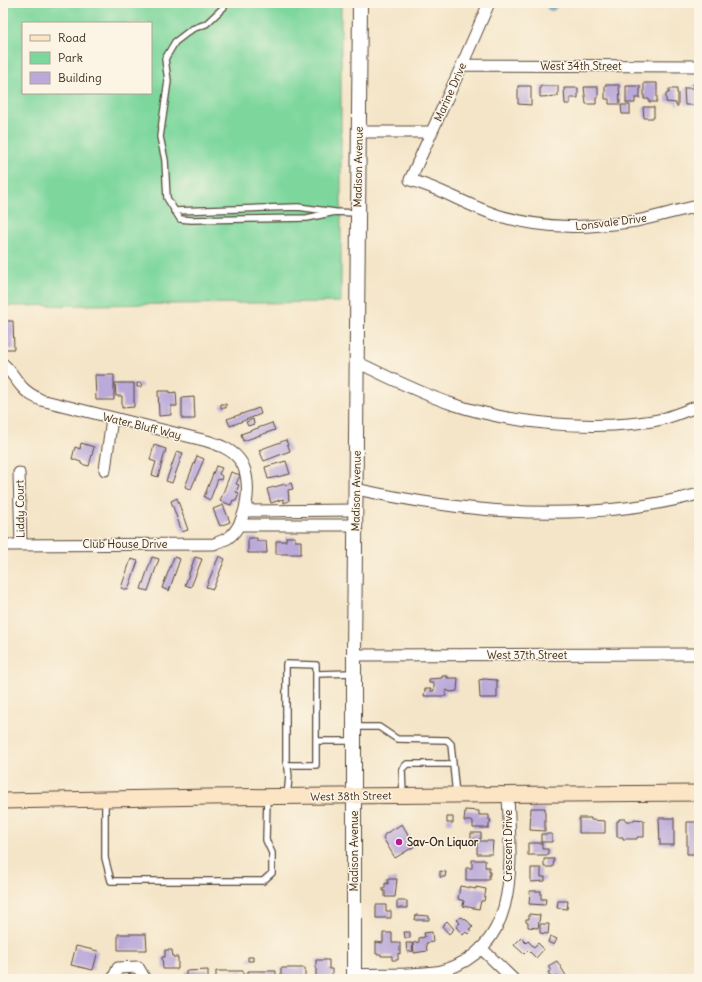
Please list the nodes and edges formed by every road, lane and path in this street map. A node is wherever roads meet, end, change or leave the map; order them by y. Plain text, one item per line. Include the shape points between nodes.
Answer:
1 (226, 3) edge
2 (360, 3) edge
3 (489, 3) edge
4 (462, 66) junction
5 (699, 66) edge
6 (359, 132) junction
7 (432, 132) junction
8 (410, 180) joint
9 (699, 206) edge
10 (174, 210) junction
11 (335, 212) junction
12 (358, 213) junction
13 (357, 362) junction
14 (3, 364) edge
15 (699, 406) edge
16 (112, 418) junction
17 (105, 470) dead end
18 (19, 473) dead end
19 (356, 489) junction
20 (699, 494) edge
21 (356, 510) junction
22 (245, 511) junction
23 (239, 525) junction
24 (356, 525) junction
25 (3, 545) edge
26 (21, 545) junction
27 (699, 654) edge
28 (354, 655) junction
29 (354, 673) junction
30 (316, 674) junction
31 (354, 727) junction
32 (316, 741) junction
33 (354, 741) junction
34 (453, 764) junction
35 (287, 765) junction
36 (699, 793) edge
37 (508, 794) junction
38 (403, 795) junction
39 (456, 795) junction
40 (288, 796) junction
41 (354, 796) junction
42 (267, 797) junction
43 (105, 799) junction
44 (3, 801) edge
45 (481, 948) junction
46 (354, 977) edge
47 (113, 979) edge
48 (145, 979) edge
49 (513, 979) edge

1 - 10 lane via 206,24 192,29 175,42 165,59 168,81 160,137 168,198
2 - 6 street, Madison Avenue
3 - 4 street, Marine Drive
4 - 5 street, West 34th Street
4 - 7 street, Marine Drive
6 - 7 street
6 - 12 street, Madison Avenue
7 - 8 street, Marine Drive
8 - 9 street, Lonsvale Drive via 485,211 523,222 568,227 591,227 638,220
10 - 11 lane via 298,207
10 - 11 lane via 180,219 191,220 307,218
11 - 12 lane
12 - 13 street, Madison Avenue
13 - 15 street via 452,404 521,421 557,425 633,424 661,419
13 - 19 street, Madison Avenue
14 - 16 street, Water Bluff Way via 30,395
16 - 17 street
16 - 22 street, Water Bluff Way via 207,441 230,450 245,468
18 - 26 street, Liddy Court
19 - 20 street via 498,511 556,512 615,510 674,501
19 - 21 street, Madison Avenue
21 - 22 street
21 - 24 street, Madison Avenue
22 - 23 street, Club House Drive
23 - 24 street
23 - 26 street, Club House Drive via 229,537 214,544
24 - 28 street, Madison Avenue
25 - 26 street, Club House Drive
27 - 28 street, West 37th Street
28 - 29 street, Madison Avenue
29 - 30 lane
29 - 31 street, Madison Avenue
30 - 32 lane
30 - 35 lane via 316,665 286,664
31 - 33 street, Madison Avenue
31 - 34 lane via 378,727 397,739 446,740 451,744
32 - 33 lane
32 - 35 lane via 316,765
33 - 41 street, Madison Avenue
34 - 38 lane via 407,764 402,769
34 - 39 lane
35 - 40 lane via 290,770
36 - 37 main road, West 38th Street
37 - 39 main road, West 38th Street
37 - 45 street, Crescent Drive via 510,878 504,912 492,936
38 - 39 main road, West 38th Street
38 - 41 main road, West 38th Street
40 - 41 main road, West 38th Street
40 - 42 main road, West 38th Street
41 - 46 street, Madison Avenue
42 - 43 main road, West 38th Street
42 - 43 lane via 266,840 272,853 272,872 263,881 111,881 105,858
43 - 44 main road, West 38th Street
45 - 46 street, Crescent Drive via 467,959 444,970
45 - 49 street
47 - 48 street via 118,968 138,967

